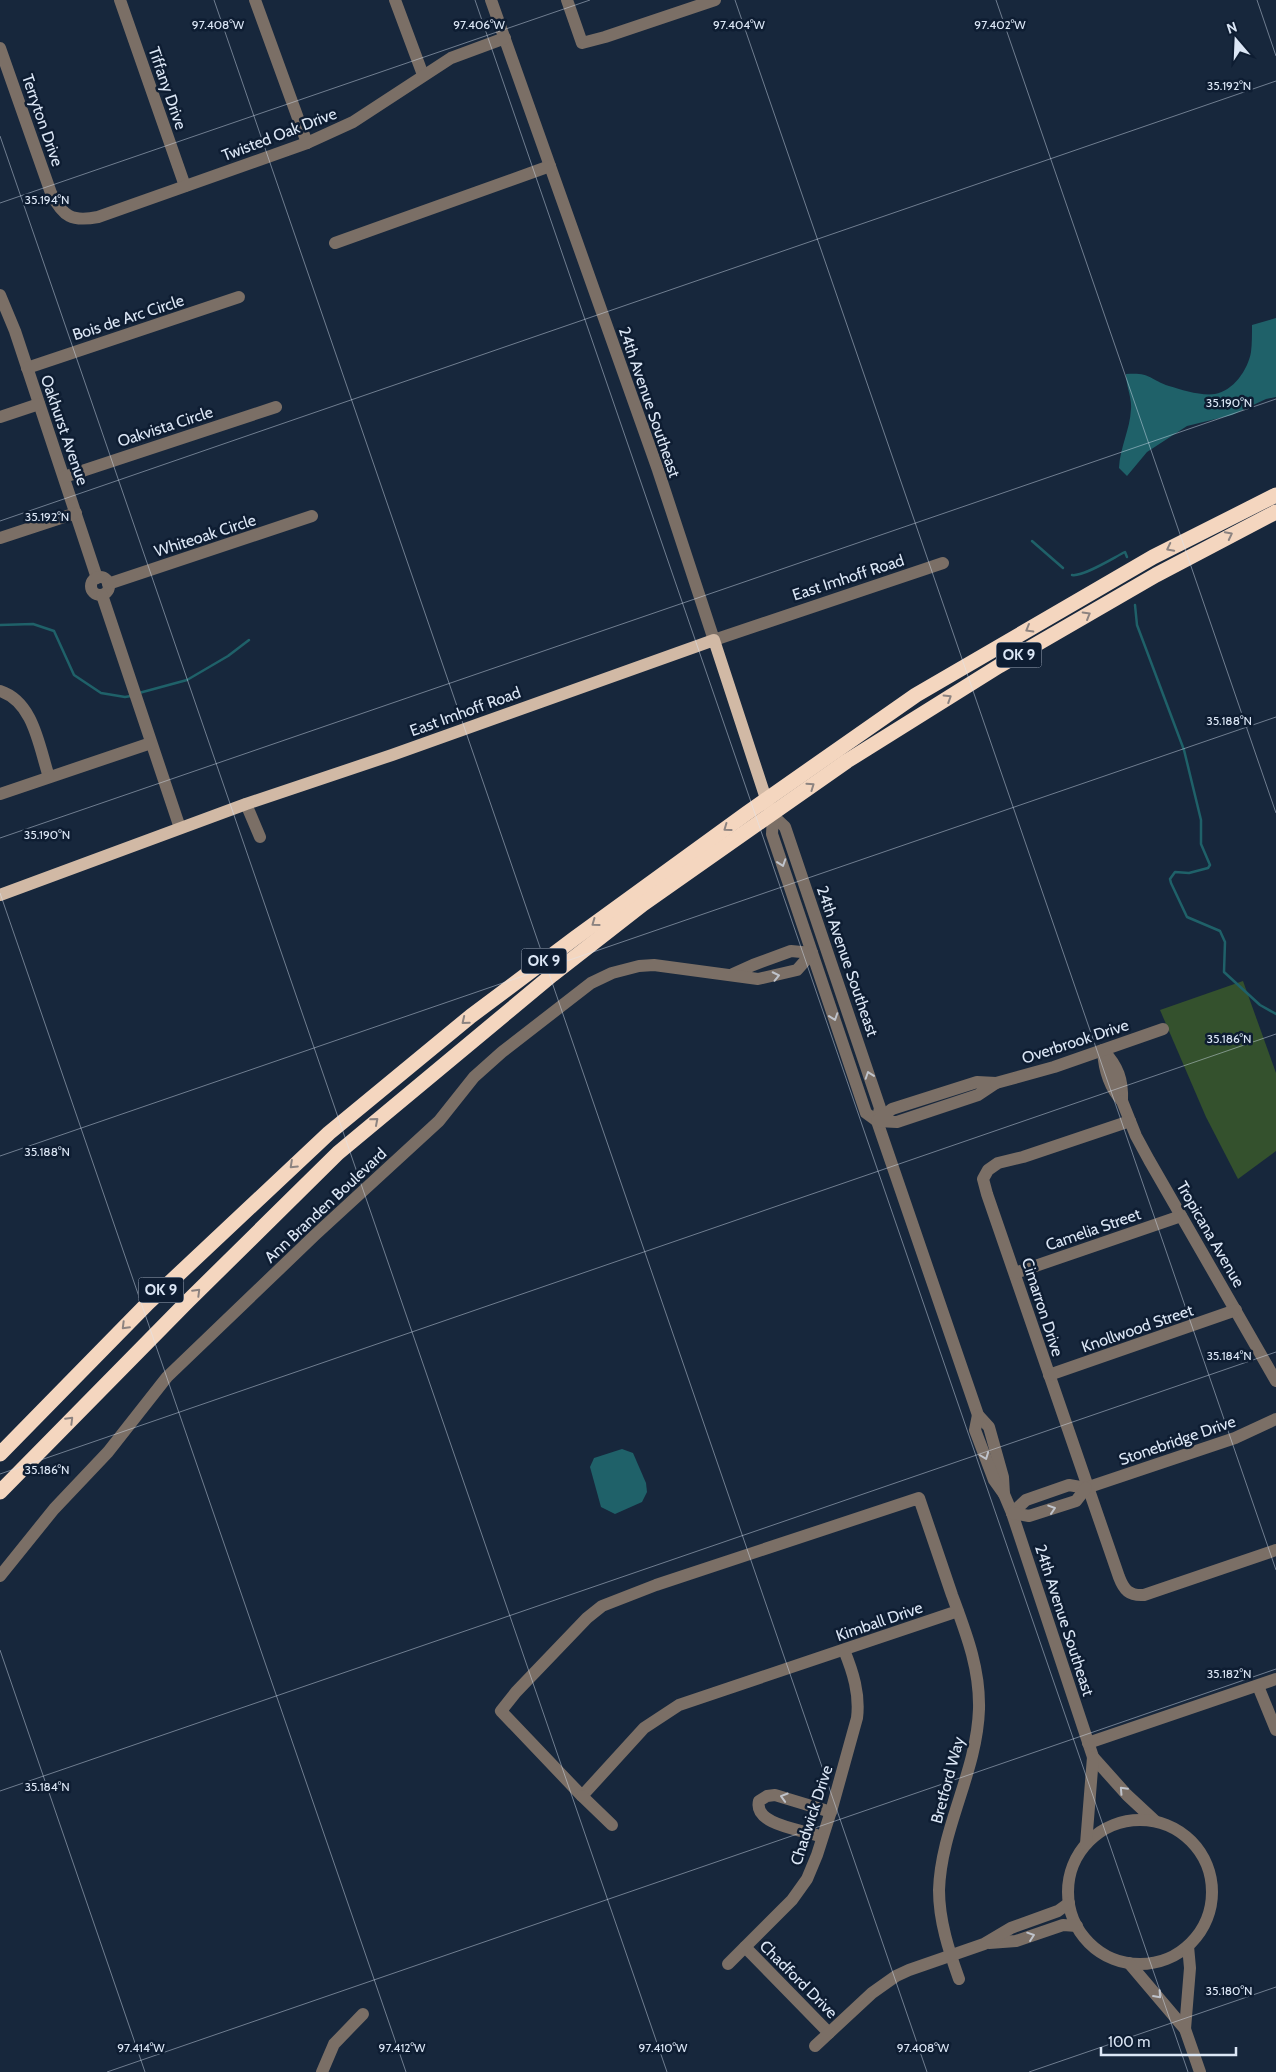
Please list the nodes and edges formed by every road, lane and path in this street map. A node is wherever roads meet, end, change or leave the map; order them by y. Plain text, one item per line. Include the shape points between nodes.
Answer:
1 (120, 0) edge
2 (255, 0) edge
3 (395, 0) edge
4 (491, 0) edge
5 (567, 0) edge
6 (715, 0) edge
7 (683, 5) edge
8 (505, 38) junction
9 (0, 48) edge
10 (423, 75) junction
11 (307, 143) junction
12 (550, 166) junction
13 (185, 186) junction
14 (56, 202) joint
15 (335, 243) dead end
16 (0, 295) edge
17 (239, 297) dead end
18 (27, 368) junction
19 (39, 404) junction
20 (276, 406) dead end
21 (0, 417) edge
22 (64, 477) junction
23 (1276, 495) edge
24 (1276, 512) edge
25 (76, 513) junction
26 (312, 516) dead end
27 (0, 538) edge
28 (943, 563) dead end
29 (105, 590) junction
30 (714, 640) junction
31 (0, 691) edge
32 (151, 742) junction
33 (49, 778) junction
34 (0, 794) edge
35 (246, 804) junction
36 (770, 810) junction
37 (180, 828) junction
38 (260, 837) dead end
39 (0, 895) edge
40 (812, 954) junction
41 (732, 974) junction
42 (1164, 1029) dead end
43 (1103, 1050) junction
44 (878, 1121) junction
45 (1130, 1121) junction
46 (1182, 1216) junction
47 (1015, 1273) junction
48 (1236, 1310) junction
49 (1049, 1375) junction
50 (1276, 1382) edge
51 (1276, 1419) edge
52 (15, 1439) junction
53 (0, 1450) edge
54 (0, 1454) edge
55 (36, 1454) junction
56 (1086, 1488) junction
57 (0, 1492) edge
58 (0, 1503) edge
59 (1012, 1513) junction
60 (1276, 1550) edge
61 (0, 1576) edge
62 (958, 1611) junction
63 (844, 1650) junction
64 (1276, 1679) edge
65 (1258, 1686) junction
66 (1276, 1730) edge
67 (1088, 1743) junction
68 (1093, 1757) junction
69 (582, 1796) junction
70 (831, 1812) junction
71 (1155, 1821) junction
72 (612, 1824) dead end
73 (822, 1837) junction
74 (1086, 1844) junction
75 (1069, 1903) junction
76 (1077, 1926) junction
77 (984, 1944) junction
78 (1188, 1946) junction
79 (745, 1948) junction
80 (950, 1955) junction
81 (1129, 1963) junction
82 (728, 1964) dead end
83 (959, 1979) dead end
84 (363, 2014) dead end
85 (1185, 2029) junction
86 (829, 2033) junction
87 (815, 2046) dead end
88 (322, 2072) edge
89 (1200, 2072) edge

1 - 13 street, Tiffany Drive
2 - 11 street
3 - 10 street
4 - 8 street, 24th Avenue Southeast
5 - 7 street via 582,43
6 - 7 street
8 - 10 street, Twisted Oak Drive via 451,58
8 - 12 street, 24th Avenue Southeast
9 - 14 street, Terryton Drive
10 - 11 street, Twisted Oak Drive via 366,114
11 - 13 street, Twisted Oak Drive
12 - 15 street
12 - 30 street, 24th Avenue Southeast
13 - 14 street, Twisted Oak Drive via 87,219 65,215
16 - 18 street, Oakhurst Avenue
17 - 18 street, Bois de Arc Circle
18 - 19 street, Oakhurst Avenue
19 - 21 street
19 - 22 street, Oakhurst Avenue
20 - 22 street, Oakvista Circle
22 - 25 street, Oakhurst Avenue
23 -> 36 highway, OK 9 via 1153,557 916,695
36 -> 24 highway, OK 9 via 999,666
25 - 27 street
25 - 29 street, Oakhurst Avenue via 97,578 104,578
26 - 29 street, Whiteoak Circle
28 - 30 street, East Imhoff Road
29 - 32 street
30 - 35 main road, East Imhoff Road
30 - 36 main road, 24th Avenue Southeast
31 - 33 street via 11,694 28,712
32 - 33 street
32 - 37 street
33 - 34 street
35 - 37 main road, East Imhoff Road
35 - 38 street
36 -> 40 street, 24th Avenue Southeast via 772,834
44 -> 36 street, 24th Avenue Southeast via 880,1108 785,827
36 -> 52 highway, OK 9 via 575,938 471,1016 329,1133 148,1303
55 -> 36 highway, OK 9 via 338,1153 552,974
37 - 39 main road, East Imhoff Road
40 - 41 street, Ann Branden Boulevard via 791,952
41 -> 40 street, Ann Branden Boulevard via 758,979 777,976 797,970
40 -> 44 street, 24th Avenue Southeast via 866,1113
41 - 61 street, Ann Branden Boulevard via 654,965 612,973 591,983 502,1052 474,1077 439,1121 167,1377 108,1452 54,1509
42 - 43 street, Overbrook Drive
43 - 44 street, Overbrook Drive via 996,1083 978,1095 897,1122
43 - 45 street, Tropicana Avenue via 1113,1091 1122,1101
44 - 59 street, 24th Avenue Southeast via 978,1415 989,1427 1003,1477 1004,1494
45 - 46 street, Tropicana Avenue
45 - 47 street, Cimarron Drive via 998,1163 985,1174 984,1185
46 - 47 street, Camelia Street
46 - 48 street, Tropicana Avenue
47 - 49 street, Cimarron Drive
48 - 49 street, Knollwood Street
48 - 50 street, Tropicana Avenue
49 - 56 street, Cimarron Drive
51 - 56 street, Stonebridge Drive via 1235,1438
52 - 53 highway
52 - 54 highway, OK 9
55 - 57 highway, OK 9
55 - 58 highway
56 - 59 street, Stonebridge Drive via 1076,1501 1029,1516
56 - 60 street, Cimarron Drive via 1119,1577 1131,1594 1144,1595
59 - 67 street, 24th Avenue Southeast
62 - 63 street, Kimball Drive
62 - 69 street, Bretford Way via 919,1498 602,1606 501,1711
62 - 80 street, Bretford Way via 974,1660 979,1707 974,1752 949,1832 942,1868 940,1905
63 - 69 street, Kimball Drive via 680,1706 644,1728
63 - 70 street, Chadwick Drive via 856,1684 858,1709
64 - 65 street
65 - 66 street
65 - 67 street
67 - 68 street, 24th Avenue Southeast
71 -> 68 street, 24th Avenue Southeast
68 - 74 street, 24th Avenue Southeast
69 - 72 street
70 - 73 street, Chadwick Drive
70 -> 73 street via 775,1795 759,1801 759,1810 764,1818
71 - 74 street, 24th Avenue Southeast via 1123,1822 1107,1828
71 - 78 street, 24th Avenue Southeast via 1188,1837 1201,1852 1209,1869 1213,1890 1211,1907 1203,1927
73 - 79 street, Chadwick Drive via 812,1869 800,1889
74 - 75 street, 24th Avenue Southeast via 1071,1872
75 - 76 street, 24th Avenue Southeast
75 - 77 street via 1058,1911 1011,1928
77 -> 76 street via 1016,1941 1063,1925
76 - 81 street, 24th Avenue Southeast via 1097,1949
77 - 80 street
78 - 81 street, 24th Avenue Southeast via 1156,1962
78 - 85 street, 24th Avenue Southeast via 1190,1968
79 - 82 street, Chadwick Drive
79 - 86 street, Chadford Drive
80 - 83 street, Bretford Way
80 - 86 street via 885,1983
81 -> 85 street, 24th Avenue Southeast
84 - 88 street via 334,2044
85 - 89 street, 24th Avenue Southeast
86 - 87 street

